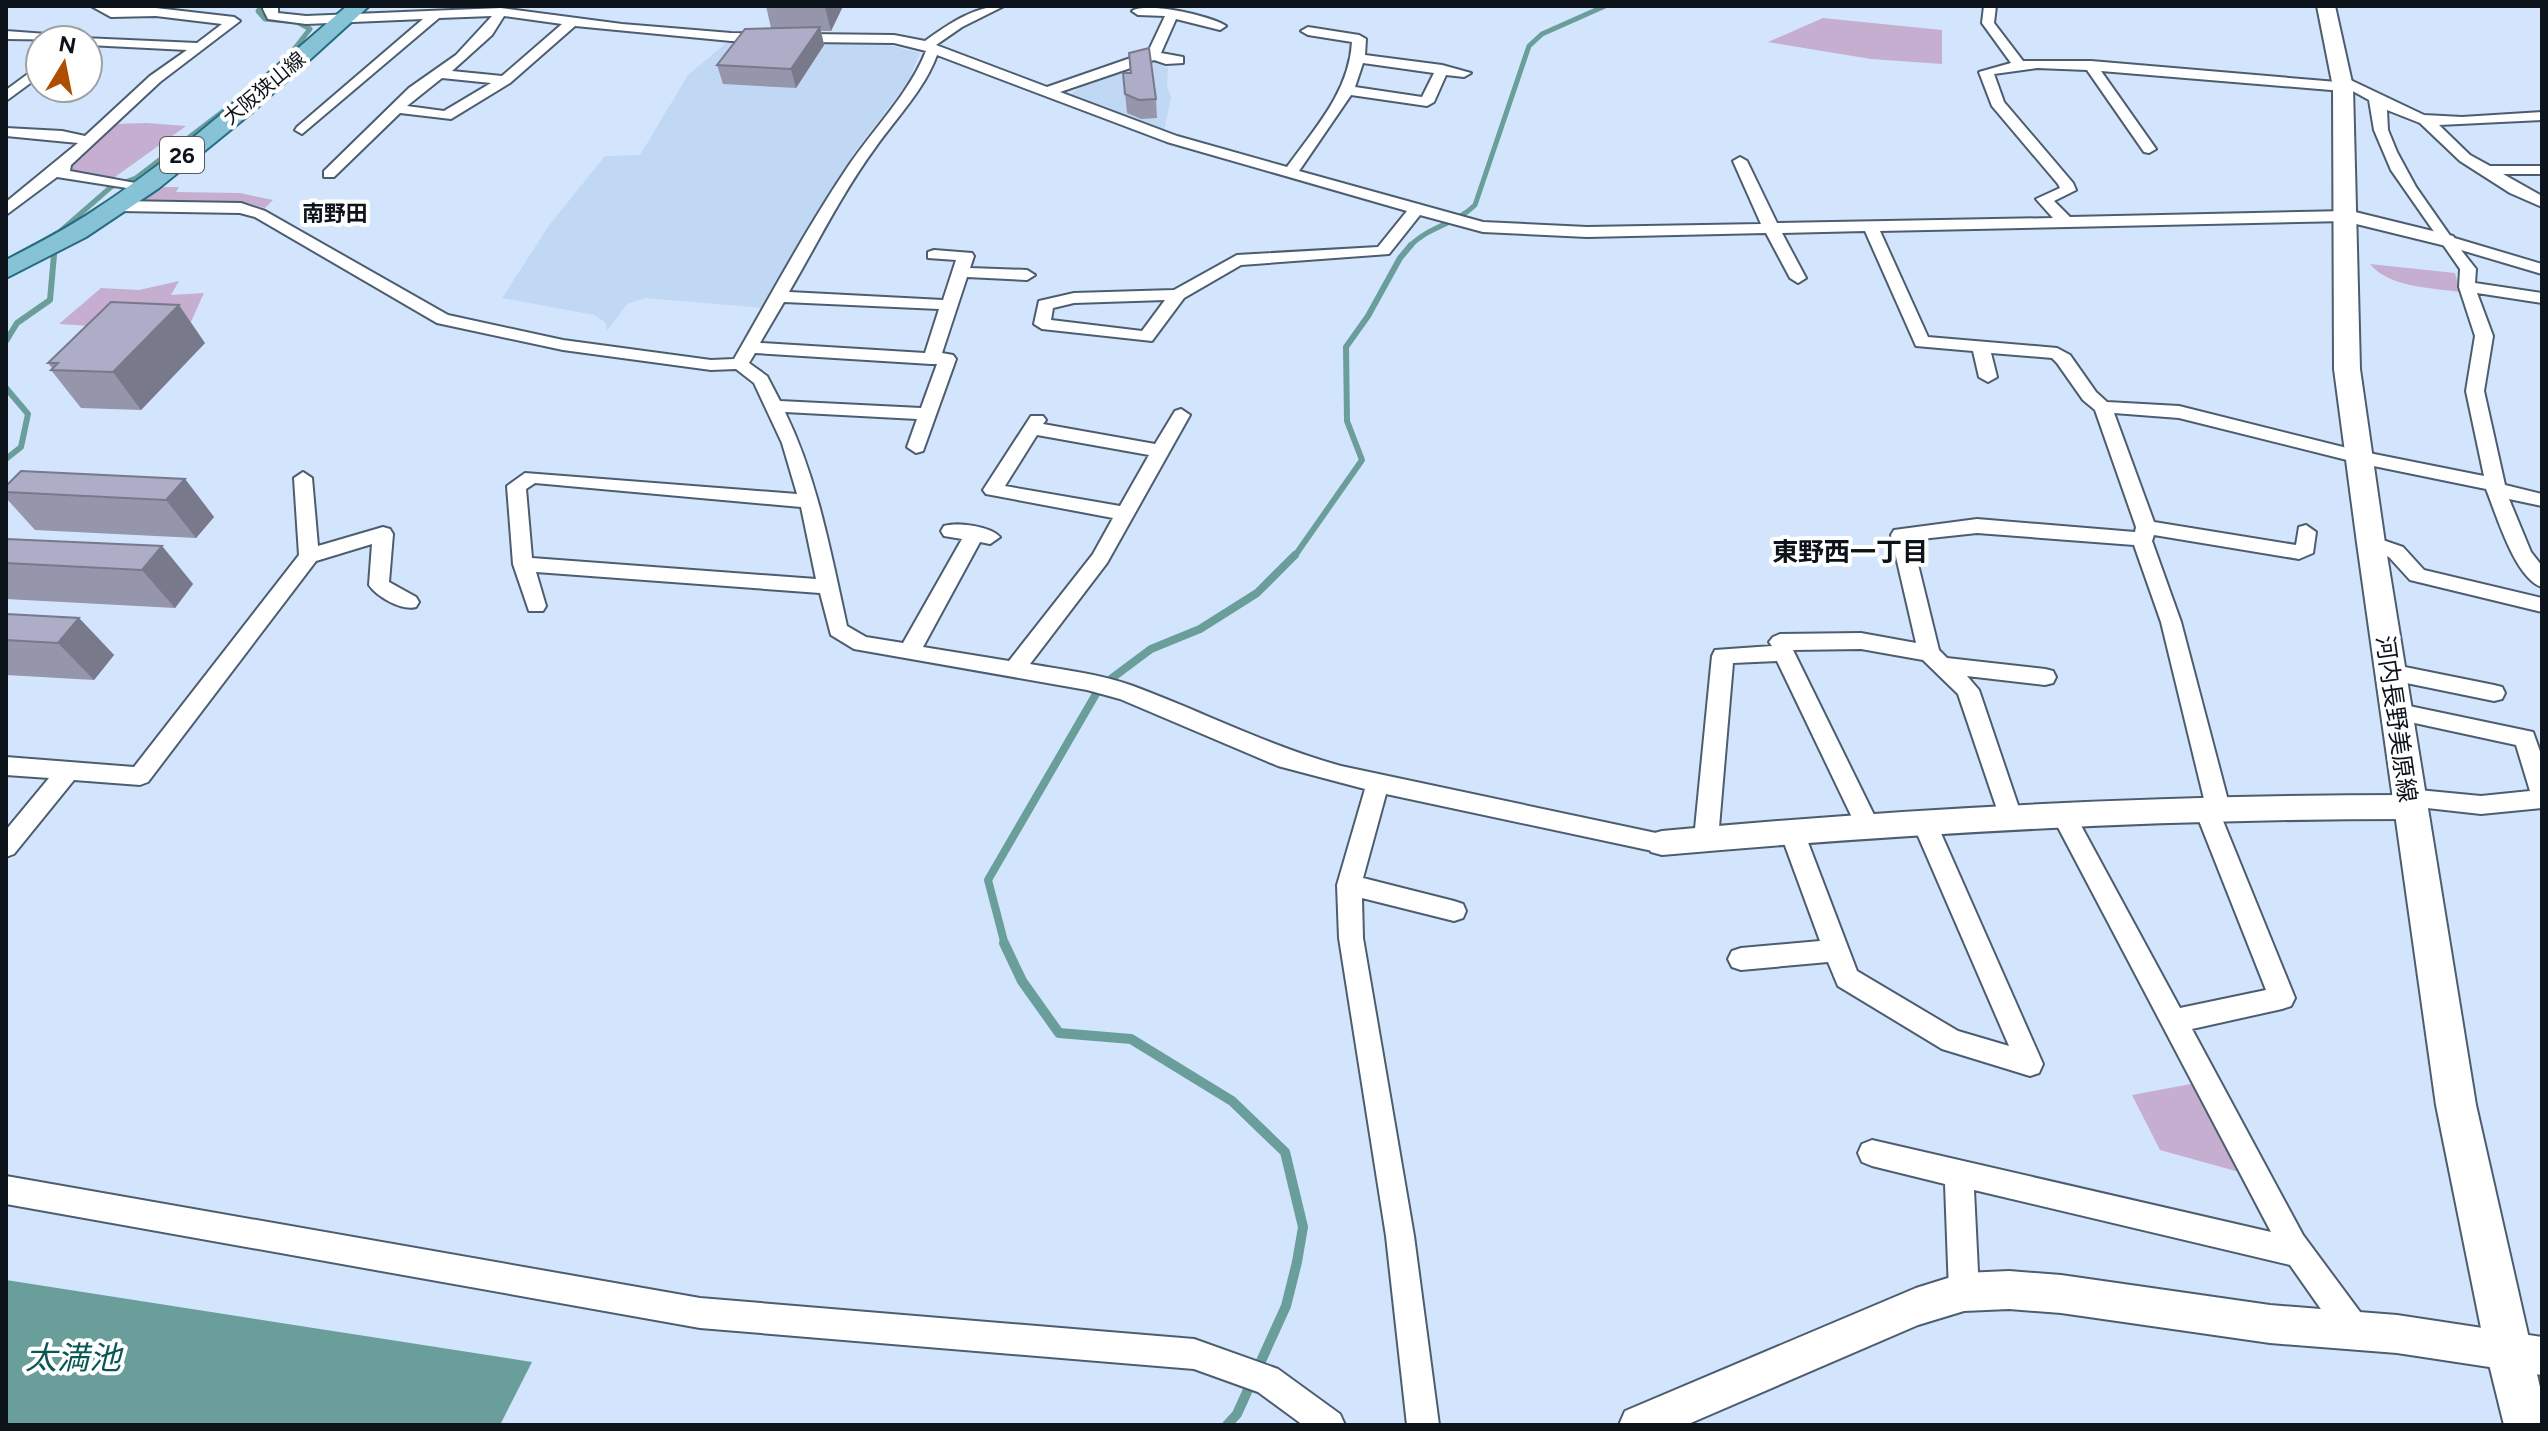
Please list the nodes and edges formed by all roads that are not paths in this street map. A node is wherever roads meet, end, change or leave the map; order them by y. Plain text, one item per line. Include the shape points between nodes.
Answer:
1 (97, 6) edge
2 (998, 6) edge
3 (1990, 6) edge
4 (2326, 6) edge
5 (161, 9) edge
6 (526, 10) edge
7 (1138, 11) dead end
8 (352, 12) edge
9 (501, 12) junction
10 (438, 13) junction
11 (1172, 14) junction
12 (256, 15) edge
13 (573, 21) junction
14 (1220, 26) dead end
15 (1309, 29) dead end
16 (104, 42) edge
17 (200, 47) junction
18 (930, 48) junction
19 (1154, 55) junction
20 (1360, 58) junction
21 (1178, 60) dead end
22 (2018, 63) junction
23 (2091, 65) junction
24 (1442, 69) junction
25 (1464, 73) dead end
26 (442, 74) junction
27 (505, 80) junction
28 (24, 84) edge
29 (2343, 84) junction
30 (1346, 90) junction
31 (1046, 92) junction
32 (6, 97) edge
33 (2376, 99) junction
34 (396, 108) junction
35 (2104, 113) dead end
36 (2122, 114) junction
37 (2542, 116) edge
38 (2425, 120) junction
39 (302, 130) dead end
40 (6, 132) edge
41 (88, 141) junction
42 (2149, 149) dead end
43 (1740, 161) dead end
44 (64, 164) junction
45 (2487, 170) junction
46 (2542, 170) edge
47 (1290, 173) junction
48 (329, 174) dead end
49 (141, 188) junction
50 (2542, 202) edge
51 (119, 206) junction
52 (1417, 209) junction
53 (6, 210) edge
54 (2347, 216) junction
55 (2064, 220) junction
56 (1870, 225) junction
57 (1772, 227) junction
58 (2446, 240) junction
59 (934, 255) dead end
60 (2542, 269) edge
61 (6, 270) edge
62 (961, 272) junction
63 (1027, 275) dead end
64 (1798, 278) dead end
65 (2467, 287) junction
66 (1178, 295) junction
67 (780, 297) junction
68 (2542, 298) edge
69 (950, 305) junction
70 (1981, 347) junction
71 (745, 356) junction
72 (931, 359) junction
73 (1988, 377) dead end
74 (773, 406) junction
75 (2103, 407) junction
76 (927, 414) junction
77 (1181, 415) dead end
78 (916, 447) dead end
79 (1161, 451) junction
80 (2359, 457) junction
81 (303, 478) dead end
82 (2496, 486) junction
83 (2542, 500) edge
84 (809, 501) junction
85 (1125, 514) junction
86 (951, 531) dead end
87 (2306, 532) dead end
88 (2144, 533) junction
89 (2371, 543) junction
90 (309, 556) junction
91 (523, 564) junction
92 (2542, 580) edge
93 (829, 587) junction
94 (409, 602) dead end
95 (2542, 605) edge
96 (536, 606) dead end
97 (1780, 642) dead end
98 (909, 652) junction
99 (1935, 659) junction
100 (1014, 670) junction
101 (2390, 672) junction
102 (2045, 677) dead end
103 (2494, 693) dead end
104 (2395, 711) junction
105 (6, 766) edge
106 (68, 771) junction
107 (1378, 783) junction
108 (2542, 796) edge
109 (2408, 802) junction
110 (2212, 808) junction
111 (2063, 814) junction
112 (2010, 817) junction
113 (1924, 822) junction
114 (1867, 825) junction
115 (1792, 832) junction
116 (1706, 839) junction
117 (1662, 843) joint
118 (6, 847) edge
119 (1349, 885) junction
120 (1454, 911) dead end
121 (1836, 950) junction
122 (1741, 959) dead end
123 (2174, 1021) junction
124 (1872, 1153) dead end
125 (1959, 1174) junction
126 (6, 1190) edge
127 (2299, 1253) junction
128 (1964, 1292) junction
129 (2355, 1331) junction
130 (2524, 1352) edge
131 (1329, 1425) edge
132 (1423, 1425) edge
133 (1639, 1425) edge
134 (2527, 1425) edge

1 - 5 street via 111,13
2 - 18 street via 957,24
3 - 22 street via 1988,23
4 - 29 main road, 河内長野美原線
5 - 12 street
6 - 9 street
6 - 13 street
7 - 11 street
8 - 10 street
8 - 12 street via 306,20
8 - 49 main road, 大阪狭山線 / 26
9 - 10 street
9 - 26 street
10 - 39 street
11 - 14 street
11 - 19 street
12 - 17 street
13 - 18 street via 731,37 894,39
13 - 27 street
15 - 20 street via 1359,39
16 - 17 street
17 - 41 street via 155,79
18 - 31 street
18 - 67 street via 923,75 836,196
19 - 21 street
19 - 31 street
20 - 24 street
20 - 30 street
22 - 23 street
22 - 55 street via 1986,72 1997,103 2065,183 2068,190 2044,199
23 - 29 street
23 - 36 street
24 - 25 street
24 - 30 street via 1427,102
26 - 27 street
26 - 34 street
27 - 34 street via 446,116
28 - 32 street
29 - 33 street via 2364,89
29 - 54 main road, 河内長野美原線
30 - 47 street
31 - 47 street via 1172,139
33 - 38 street
33 - 58 street via 2383,114 2380,131 2420,206
34 - 48 street
35 - 36 street
36 - 42 street
37 - 38 street
38 - 45 street via 2465,158
40 - 41 street
41 - 44 street
43 - 57 street
44 - 49 street via 62,174
44 - 53 street
45 - 46 street
45 - 50 street
47 - 52 street
49 - 51 main road, 大阪狭山線 / 26
51 - 61 main road, 大阪狭山線 / 26
51 - 71 street via 241,208 260,214 407,301 455,322 563,345 711,365
52 - 57 street via 1497,228 1587,232
52 - 66 street via 1383,251 1237,260
54 - 55 street
54 - 58 street
54 - 80 main road, 河内長野美原線 via 2347,369
55 - 56 street
56 - 57 street
56 - 70 street via 1922,342
57 - 64 street
58 - 60 street
58 - 65 street via 2468,269
59 - 62 street via 966,256
62 - 63 street
62 - 69 street
65 - 68 street
65 - 82 street via 2484,336 2475,391
66 - 66 street via 1146,337 1042,324 1045,305 1074,298
67 - 69 street
67 - 71 street
69 - 72 street
70 - 73 street
70 - 75 street via 2057,353 2092,401
71 - 72 street
71 - 74 street
72 - 76 street via 947,359
74 - 76 street
74 - 84 street
75 - 80 street via 2179,412
75 - 88 street
76 - 78 street
77 - 79 street
79 - 85 street
79 - 85 street via 1034,424 993,490
80 - 82 street
80 - 89 main road, 河内長野美原線
81 - 90 street
82 - 83 street
82 - 92 street via 2522,554
84 - 91 street via 532,477 516,486
84 - 93 street
85 - 100 street via 1100,558
86 - 98 street via 982,536
87 - 88 street via 2306,548 2299,552
88 - 99 street via 1977,526 1901,535
88 - 110 street via 2171,622
89 - 95 street via 2396,552 2417,575
89 - 101 main road, 河内長野美原線
90 - 94 street via 383,534 379,585
90 - 106 street via 140,776
91 - 93 street
91 - 96 street
93 - 98 street via 838,630 861,644
97 - 99 street via 1861,641
98 - 100 street
99 - 102 street
99 - 112 street via 1968,690
100 - 107 street via 1125,692 1286,760
101 - 103 street
101 - 104 main road, 河内長野美原線
104 - 108 street via 2525,738
104 - 109 main road, 河内長野美原線
105 - 106 street
106 - 118 street
107 - 117 street
107 - 119 street
108 - 109 street via 2481,805
109 - 110 street
109 - 130 main road, 河内長野美原線 via 2456,1105
110 - 111 street
110 - 123 street via 2282,998
111 - 112 street
111 - 123 street
112 - 113 street
113 - 114 street
113 - 121 street via 2030,1064 1951,1041 1847,978
114 - 115 street
114 - 116 street via 1784,653 1723,656
115 - 116 street
115 - 121 street
116 - 117 street
119 - 120 street
119 - 132 street via 1351,938 1400,1236
121 - 122 street
123 - 127 street
124 - 125 street
125 - 127 street
125 - 128 street
126 - 131 street via 700,1313 1194,1354 1267,1380
127 - 129 street
128 - 129 street via 2061,1294
128 - 133 street via 1916,1307
129 - 130 street
130 - 134 main road, 河内長野美原線

